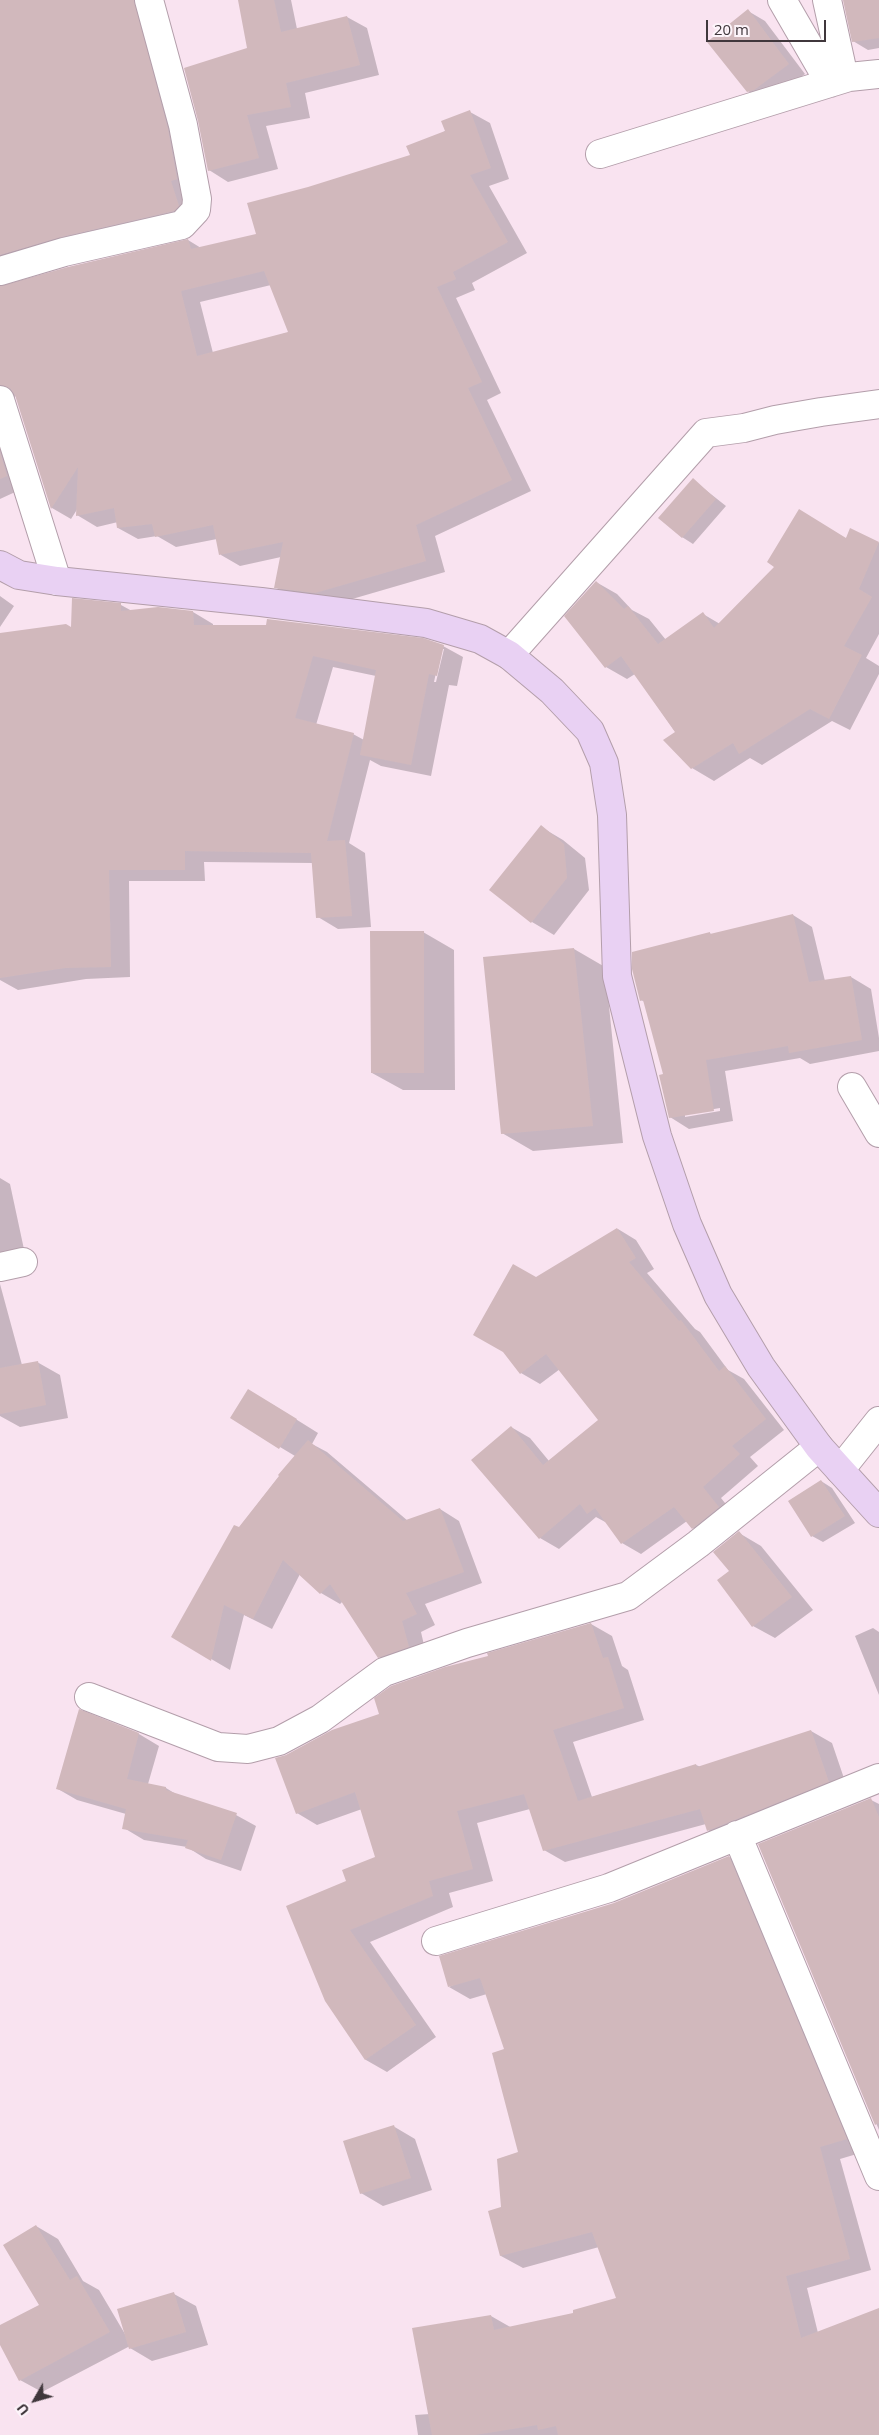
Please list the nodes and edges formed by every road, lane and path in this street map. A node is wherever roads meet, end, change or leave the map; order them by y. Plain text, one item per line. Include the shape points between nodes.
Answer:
1 (149, 0) edge
2 (782, 0) edge
3 (827, 0) edge
4 (879, 74) edge
5 (839, 80) junction
6 (600, 154) dead end
7 (0, 271) edge
8 (0, 400) edge
9 (879, 404) edge
10 (0, 565) edge
11 (57, 582) junction
12 (509, 655) junction
13 (852, 1087) dead end
14 (879, 1133) edge
15 (879, 1420) edge
16 (818, 1448) junction
17 (840, 1470) junction
18 (879, 1514) edge
19 (89, 1697) dead end
20 (879, 1778) edge
21 (737, 1835) junction
22 (436, 1942) dead end
23 (879, 2176) edge

1 - 7 street via 183,125 198,199 196,210 182,225 64,252
2 - 5 street
3 - 5 street via 843,73
4 - 5 street
5 - 6 street
8 - 11 street
9 - 12 street via 706,433
10 - 11 street via 19,575
11 - 12 street via 261,602 426,623 480,639
12 - 16 street via 552,691 590,731 604,764 612,815 617,976 657,1136 687,1224 718,1295 761,1367
13 - 14 street
15 - 17 street
16 - 17 street
16 - 19 street via 628,1596 384,1672 320,1719 280,1741 248,1750 218,1747
17 - 18 street
20 - 21 street
21 - 22 street via 609,1888
21 - 23 street

